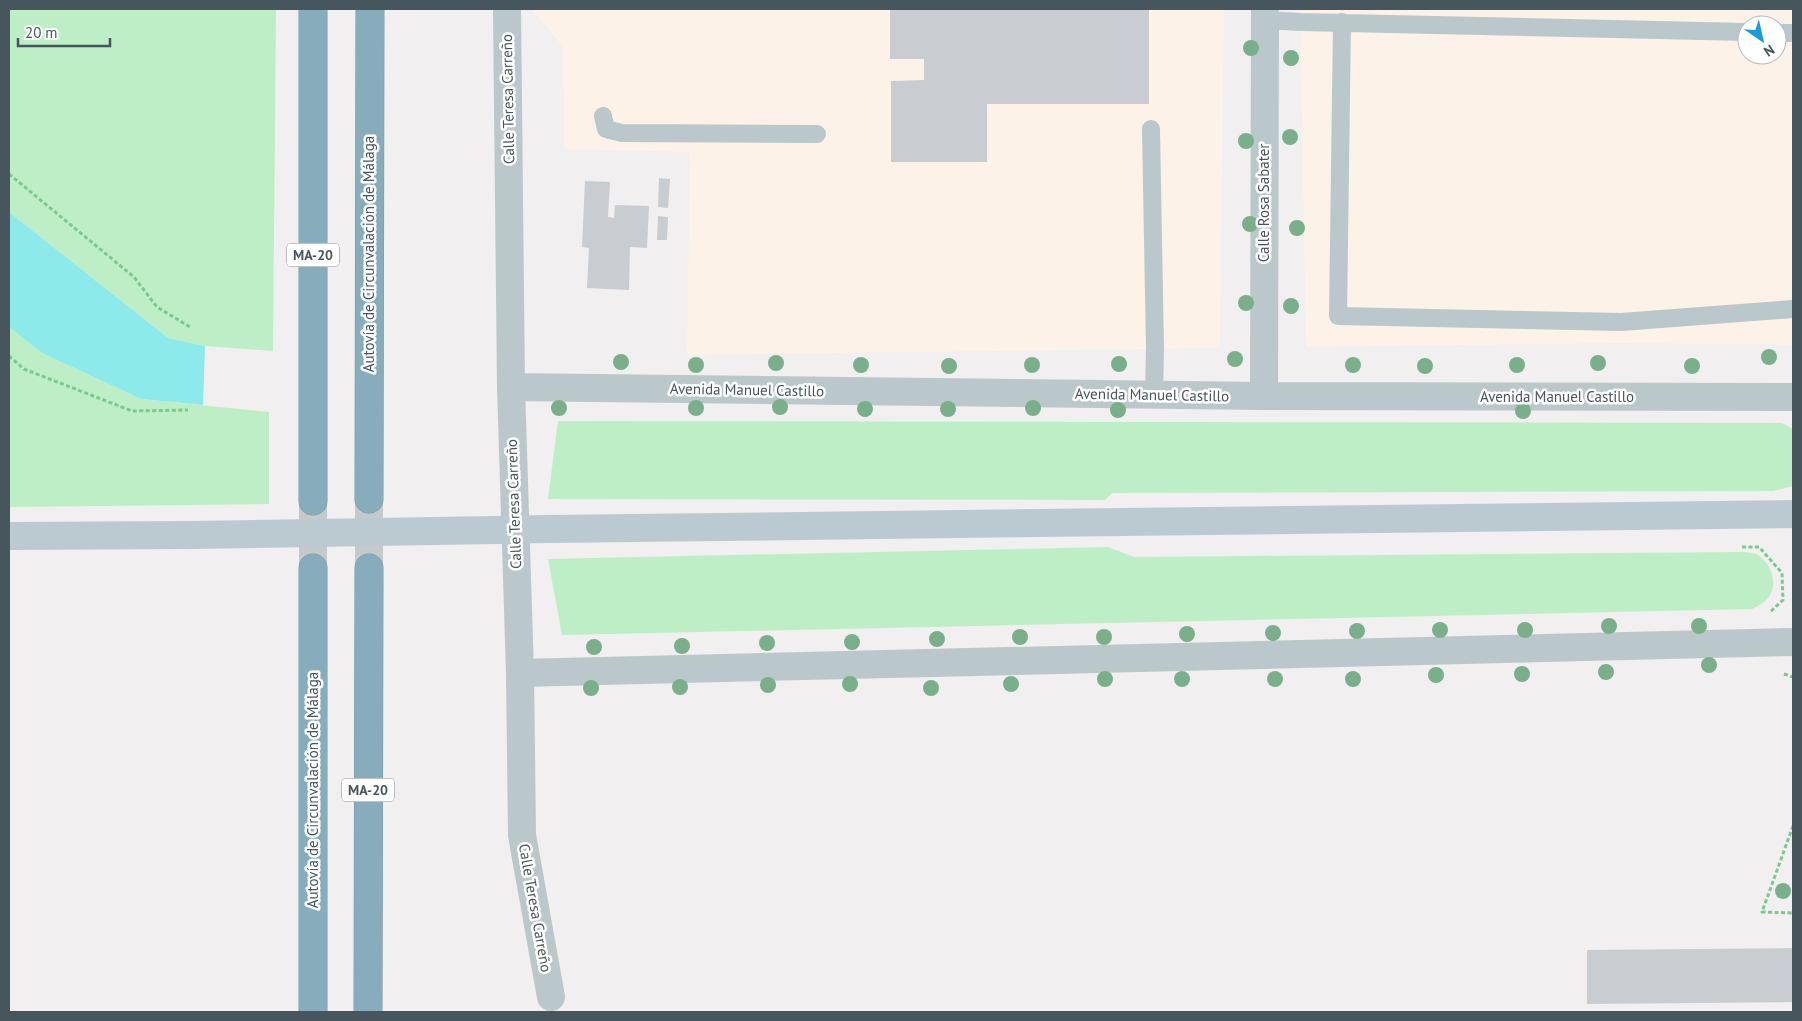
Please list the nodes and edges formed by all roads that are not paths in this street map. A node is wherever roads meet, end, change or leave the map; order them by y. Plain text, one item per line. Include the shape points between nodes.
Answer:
1 (313, 9) edge
2 (370, 9) edge
3 (507, 9) edge
4 (1264, 14) edge
5 (1342, 22) junction
6 (1737, 32) edge
7 (603, 116) dead end
8 (1151, 129) dead end
9 (818, 134) dead end
10 (1793, 309) edge
11 (510, 387) junction
12 (1154, 395) junction
13 (1264, 396) junction
14 (1793, 397) edge
15 (369, 499) tunnel mouth
16 (313, 501) tunnel mouth
17 (1793, 514) edge
18 (9, 536) edge
19 (313, 568) tunnel mouth
20 (369, 568) tunnel mouth
21 (1793, 642) edge
22 (520, 673) junction
23 (551, 997) dead end
24 (313, 1012) edge
25 (368, 1012) edge

1 - 16 highway, MA-20
2 - 15 highway, Autovía de Circunvalación de Málaga
3 - 11 street, Calle Teresa Carreño
4 - 5 lane via 1300,22
4 - 13 street, Calle Rosa Sabater
5 - 6 lane
5 - 10 lane via 1338,316 1621,322
7 - 9 lane via 606,129 622,133
8 - 12 lane
11 - 12 street, Avenida Manuel Castillo
11 - 22 street, Calle Teresa Carreño
12 - 13 street, Avenida Manuel Castillo
13 - 14 street, Avenida Manuel Castillo
17 - 18 main road, bridge
19 - 24 highway, Autovía de Circunvalación de Málaga
20 - 25 highway, MA-20
21 - 22 street
22 - 23 street, Calle Teresa Carreño via 522,835

